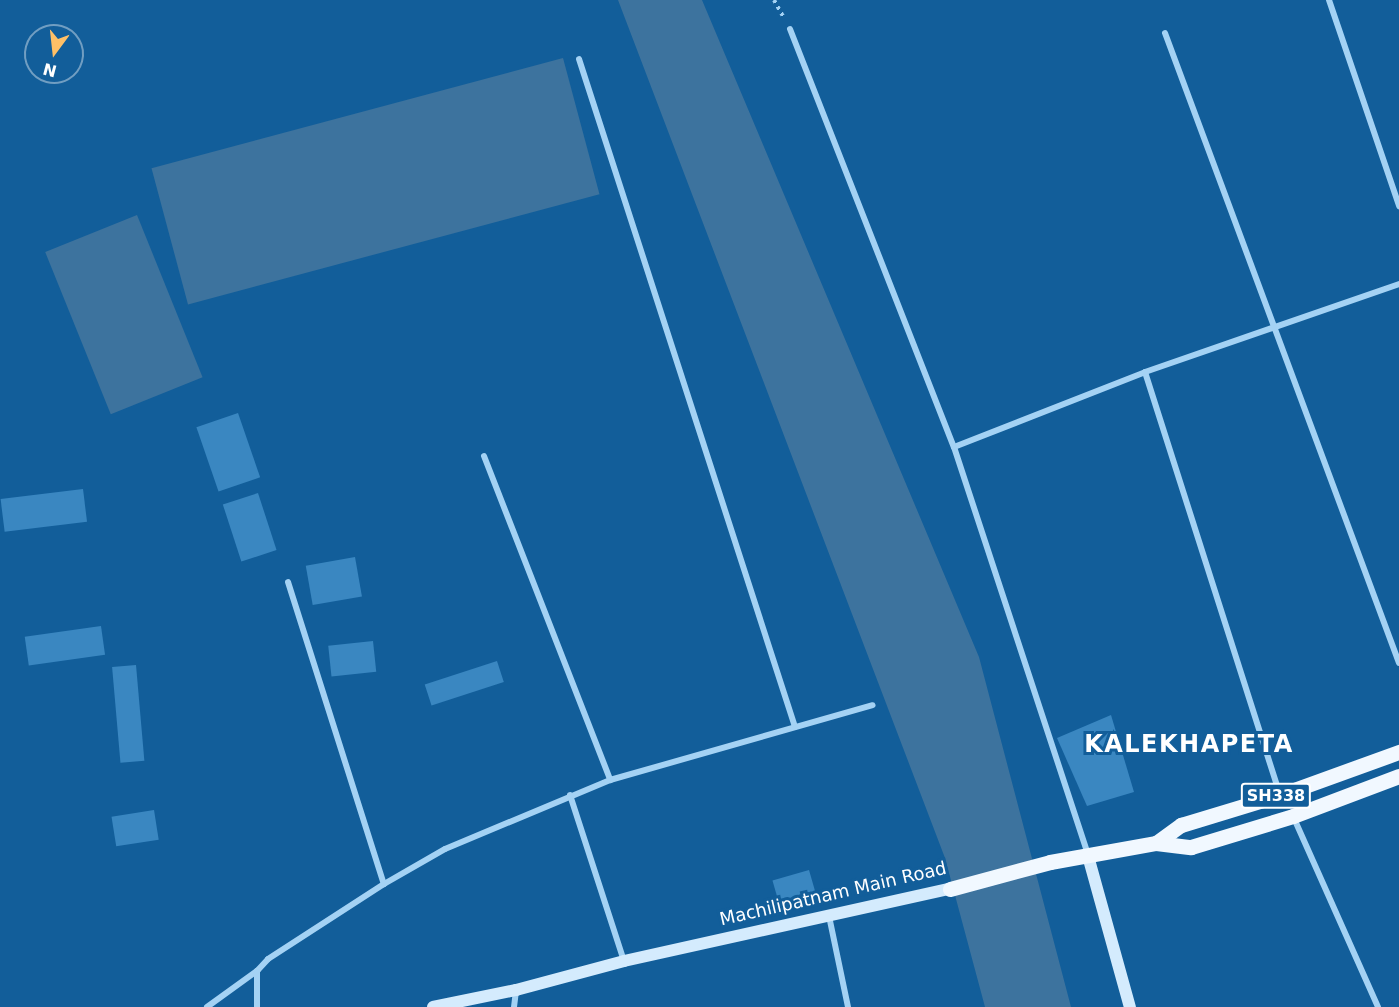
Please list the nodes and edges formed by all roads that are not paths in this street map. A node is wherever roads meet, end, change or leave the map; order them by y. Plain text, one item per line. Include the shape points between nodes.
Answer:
1 (1329, 0) edge
2 (790, 28) road end
3 (1165, 33) dead end
4 (579, 59) dead end
5 (1399, 206) edge
6 (1399, 284) edge
7 (1274, 328) junction
8 (1144, 372) junction
9 (954, 447) junction
10 (484, 456) dead end
11 (288, 582) dead end
12 (1399, 663) edge
13 (873, 705) dead end
14 (795, 727) junction
15 (1399, 752) edge
16 (1399, 776) edge
17 (610, 780) junction
18 (570, 795) junction
19 (1280, 795) junction
20 (1293, 816) junction
21 (1156, 843) junction
22 (1088, 856) junction
23 (384, 884) junction
24 (950, 889) joint
25 (829, 915) junction
26 (624, 961) junction
27 (257, 971) junction
28 (516, 990) junction
29 (207, 1007) edge
30 (257, 1007) edge
31 (433, 1007) edge
32 (514, 1007) edge
33 (848, 1007) edge
34 (1130, 1007) edge
35 (1378, 1007) edge

1 - 5 street
2 - 9 street
3 - 7 street
4 - 14 street
6 - 7 street
7 - 8 street
7 - 12 street
8 - 9 street
8 - 19 street
9 - 22 street
10 - 17 street
11 - 23 street
13 - 14 street
14 - 17 street
15 - 19 main road, SH338
16 - 20 main road, SH338
17 - 18 street
18 - 23 street via 445,849
18 - 26 street
19 - 21 main road, SH338 via 1181,825
20 - 21 main road, SH338 via 1191,847
20 - 35 street
21 - 22 main road, SH338
22 - 24 main road, Machilipatnam Main Road via 1050,862
22 - 34 street
23 - 27 street via 268,959
24 - 25 street, Machilipatnam Main Road
25 - 26 street, Machilipatnam Main Road
25 - 33 street
26 - 28 street, Machilipatnam Main Road
27 - 29 street
27 - 30 street
28 - 31 street, Machilipatnam Main Road
28 - 32 street

